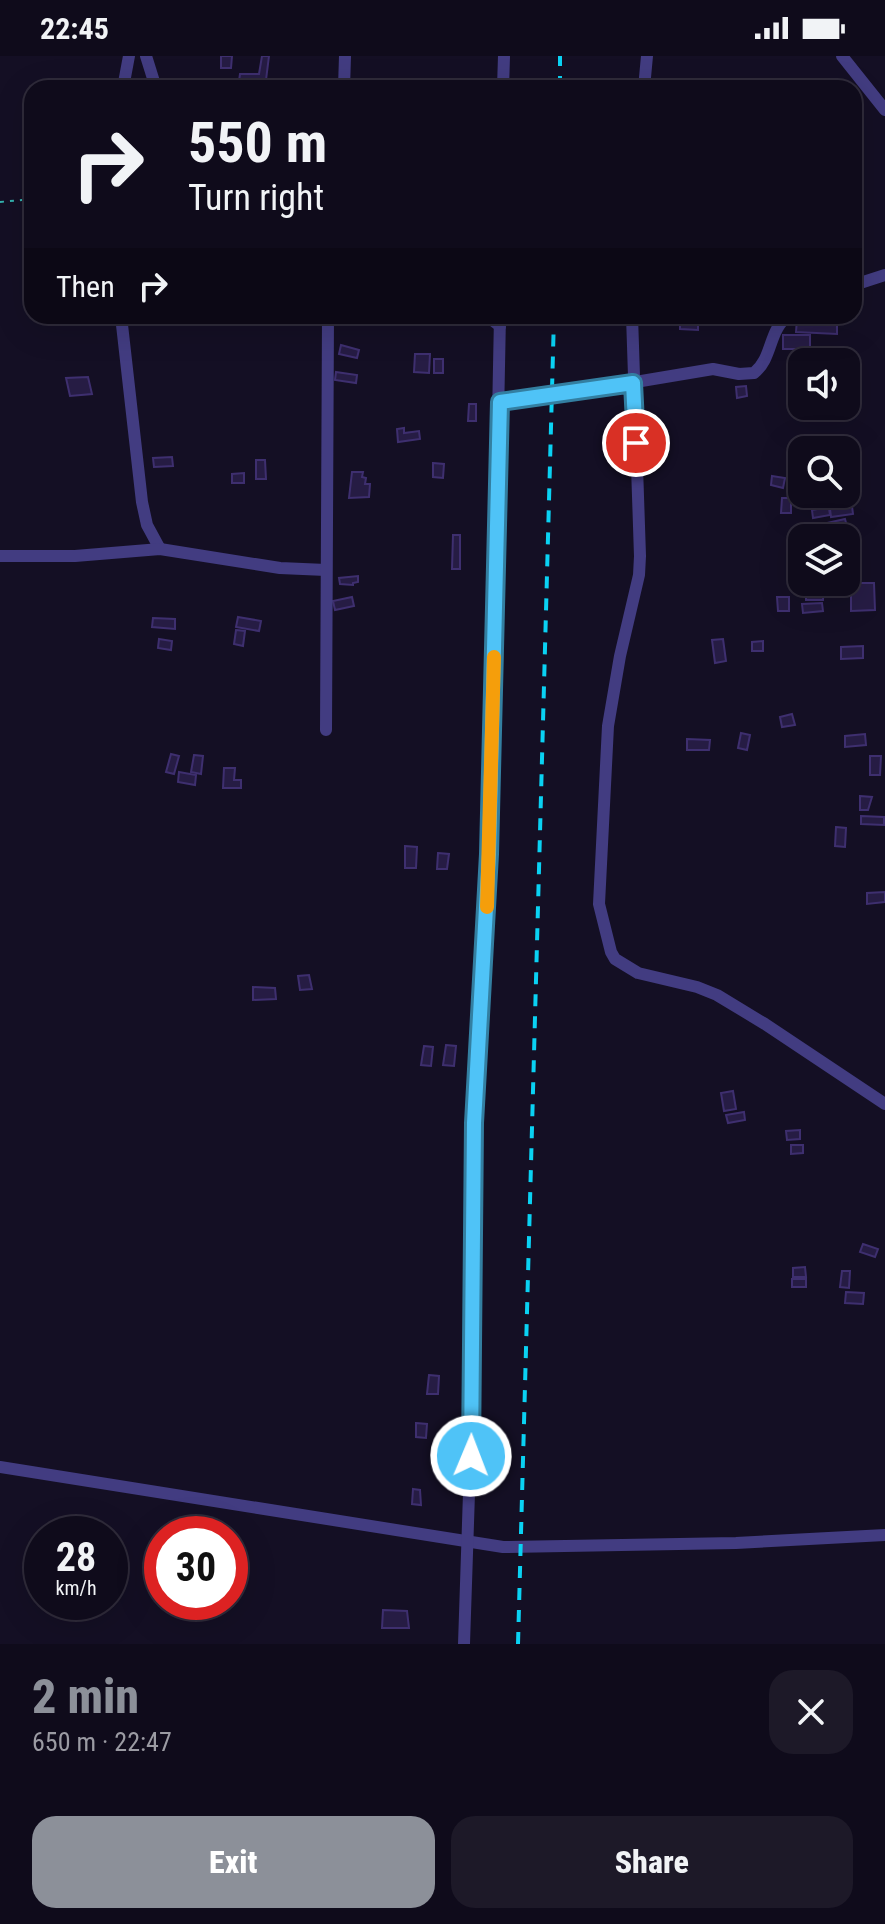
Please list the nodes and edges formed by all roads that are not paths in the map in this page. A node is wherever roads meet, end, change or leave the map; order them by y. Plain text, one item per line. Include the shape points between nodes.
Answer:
1 (129, 56) edge
2 (146, 56) edge
3 (345, 56) edge
4 (504, 56) edge
5 (647, 56) edge
6 (842, 56) edge
7 (124, 80) edge
8 (154, 80) edge
9 (344, 80) edge
10 (503, 80) edge
11 (645, 80) edge
12 (861, 80) edge
13 (862, 81) edge
14 (885, 110) edge
15 (885, 275) edge
16 (862, 282) edge
17 (122, 324) edge
18 (328, 324) edge
19 (500, 324) edge
20 (632, 324) edge
21 (780, 324) edge
22 (633, 383) junction
23 (500, 402) junction
24 (160, 549) junction
25 (0, 556) edge
26 (326, 570) junction
27 (326, 730) dead end
28 (885, 1104) edge
29 (0, 1467) edge
30 (885, 1535) edge
31 (469, 1542) junction
32 (464, 1644) edge

1 - 7 street
2 - 8 street
3 - 9 street
4 - 10 street
5 - 11 street
6 - 12 street
13 - 14 street
15 - 16 street
17 - 24 street via 142,502
18 - 26 street
19 - 23 street
20 - 22 street
21 - 22 street via 754,373 713,369
22 - 23 street
22 - 28 street via 639,575 608,726 599,862 599,904 611,952 638,973 717,995
23 - 31 street via 488,878 474,1123
24 - 25 street
24 - 26 street
26 - 27 street
29 - 31 street
30 - 31 street via 503,1547
31 - 32 street

